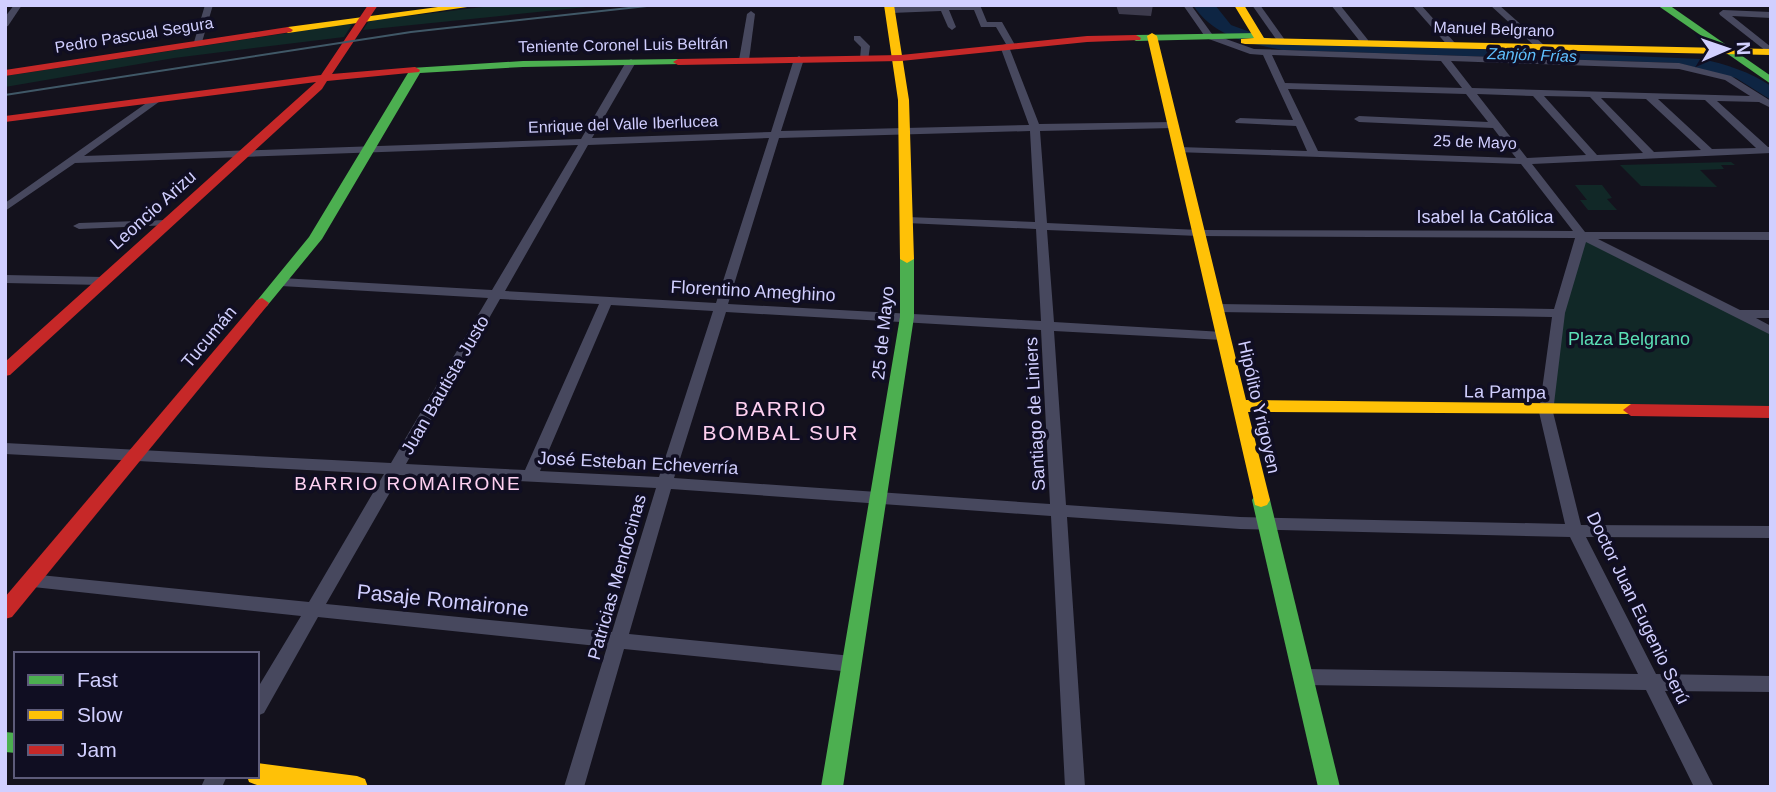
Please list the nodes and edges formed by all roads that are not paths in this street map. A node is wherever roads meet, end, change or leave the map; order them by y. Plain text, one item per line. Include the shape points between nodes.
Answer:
1 (18, 5) edge
2 (209, 5) edge
3 (476, 5) edge
4 (1187, 5) edge
5 (1238, 5) edge
6 (1256, 5) edge
7 (1335, 5) edge
8 (1416, 5) edge
9 (1494, 5) edge
10 (1662, 5) edge
11 (1679, 5) edge
12 (976, 6) edge
13 (890, 8) edge
14 (944, 8) junction
15 (369, 11) edge
16 (751, 14) dead end
17 (1771, 15) edge
18 (5, 24) edge
19 (952, 27) dead end
20 (857, 37) dead end
21 (1213, 38) junction
22 (1153, 39) junction
23 (1281, 40) junction
24 (198, 42) junction
25 (1257, 42) junction
26 (1365, 42) junction
27 (1007, 46) junction
28 (1542, 48) junction
29 (1727, 51) junction
30 (1746, 51) junction
31 (1448, 52) junction
32 (1771, 52) edge
33 (901, 58) junction
34 (799, 59) junction
35 (865, 59) junction
36 (744, 60) junction
37 (631, 62) junction
38 (1771, 68) edge
39 (416, 70) junction
40 (5, 73) edge
41 (324, 78) junction
42 (1771, 81) edge
43 (1282, 86) junction
44 (1468, 91) junction
45 (1536, 93) junction
46 (1592, 94) junction
47 (1649, 96) junction
48 (1707, 97) junction
49 (158, 99) junction
50 (1767, 102) edge
51 (5, 119) edge
52 (1359, 119) dead end
53 (1240, 121) dead end
54 (1300, 123) junction
55 (1173, 125) junction
56 (1494, 125) junction
57 (1035, 127) junction
58 (906, 130) junction
59 (775, 135) junction
60 (585, 142) junction
61 (372, 148) junction
62 (1179, 150) junction
63 (1768, 150) edge
64 (1709, 152) junction
65 (245, 153) junction
66 (1314, 154) junction
67 (1650, 155) junction
68 (1593, 157) junction
69 (73, 160) junction
70 (1522, 161) junction
71 (5, 208) edge
72 (908, 220) junction
73 (167, 223) junction
74 (79, 226) dead end
75 (1043, 226) junction
76 (1199, 233) junction
77 (1581, 236) junction
78 (1771, 236) edge
79 (5, 279) edge
80 (103, 281) junction
81 (281, 282) junction
82 (498, 294) junction
83 (607, 300) junction
84 (720, 306) junction
85 (1217, 308) junction
86 (1559, 313) junction
87 (1740, 314) junction
88 (1771, 314) edge
89 (907, 317) junction
90 (1049, 325) junction
91 (1771, 331) edge
92 (1223, 336) junction
93 (5, 370) edge
94 (1240, 406) junction
95 (1546, 412) junction
96 (1771, 412) edge
97 (5, 448) edge
98 (135, 456) junction
99 (396, 470) junction
100 (530, 476) junction
101 (665, 483) junction
102 (879, 497) junction
103 (1060, 511) junction
104 (1267, 524) junction
105 (1575, 531) junction
106 (1771, 532) edge
107 (30, 581) junction
108 (313, 610) junction
109 (5, 611) edge
110 (618, 640) junction
111 (852, 664) junction
112 (1304, 677) junction
113 (1651, 683) junction
114 (1771, 684) edge
115 (259, 704) edge
116 (259, 774) edge
117 (357, 787) edge
118 (574, 787) edge
119 (832, 787) edge
120 (1075, 787) edge
121 (1329, 787) edge
122 (1704, 787) edge

1 - 18 street
2 - 24 street
3 - 15 street, Pedro Pascual Segura
4 - 21 street
5 - 25 street
6 - 23 street
7 - 26 street
8 - 31 street
9 - 28 street
10 - 29 street
11 - 30 street
12 - 14 street
12 - 27 street via 984,25 999,24
13 - 14 street
13 - 33 street, 25 de Mayo
14 - 19 street
15 - 24 street, Pedro Pascual Segura
15 - 41 street, Leoncio Arizu
16 - 36 street
17 - 32 street via 1723,13
20 - 35 street via 866,46
21 - 22 street, Manuel Belgrano
21 - 25 street, Manuel Belgrano
22 - 27 street, Teniente Coronel Luis Beltrán
22 - 55 street, Hipólito Yrigoyen
23 - 25 street, Manuel Belgrano
23 - 26 street, Manuel Belgrano
24 - 40 street, Pedro Pascual Segura
25 - 31 street
25 - 43 street
26 - 31 street, Manuel Belgrano
27 - 33 street, Teniente Coronel Luis Beltrán
27 - 57 street, Santiago de Liniers
28 - 29 street, Manuel Belgrano
28 - 31 street, Manuel Belgrano
29 - 30 street, Manuel Belgrano
29 - 42 street
30 - 32 street, Manuel Belgrano
30 - 38 street
31 - 44 street
31 - 50 street via 1700,69 1736,82
33 - 35 street, Teniente Coronel Luis Beltrán
33 - 58 street, 25 de Mayo
34 - 35 street, Teniente Coronel Luis Beltrán
34 - 36 street, Teniente Coronel Luis Beltrán
34 - 59 street, Patricias Mendocinas
36 - 37 street, Teniente Coronel Luis Beltrán
37 - 39 street, Teniente Coronel Luis Beltrán
37 - 60 street, Juan Bautista Justo
39 - 41 street, Teniente Coronel Luis Beltrán
39 - 61 street, Tucumán
41 - 49 street, Teniente Coronel Luis Beltrán
41 - 65 street, Leoncio Arizu
43 - 44 street
43 - 54 street
44 - 45 street
44 - 56 street
45 - 46 street
45 - 68 street
46 - 47 street
46 - 67 street
47 - 48 street
47 - 64 street
48 - 50 street
48 - 63 street
49 - 51 street, Teniente Coronel Luis Beltrán
49 - 69 street
52 - 56 street
53 - 54 street
54 - 66 street
55 - 57 street, Enrique del Valle Iberlucea
55 - 62 street, Hipólito Yrigoyen
56 - 70 street
57 - 58 street, Enrique del Valle Iberlucea
57 - 75 street, Santiago de Liniers
58 - 59 street, Enrique del Valle Iberlucea
58 - 72 street, 25 de Mayo
59 - 60 street, Enrique del Valle Iberlucea
59 - 84 street, Patricias Mendocinas
60 - 61 street, Enrique del Valle Iberlucea
60 - 82 street, Juan Bautista Justo
61 - 65 street, Enrique del Valle Iberlucea
61 - 81 street, Tucumán via 334,213
62 - 66 street, 25 de Mayo
62 - 76 street, Hipólito Yrigoyen
63 - 64 street, 25 de Mayo
64 - 67 street, 25 de Mayo
65 - 69 street, Enrique del Valle Iberlucea
65 - 73 street, Leoncio Arizu
66 - 70 street, 25 de Mayo
67 - 68 street, 25 de Mayo
68 - 70 street, 25 de Mayo
69 - 71 street
70 - 77 street
72 - 75 street, Isabel la Católica
72 - 89 street, 25 de Mayo
73 - 74 street
73 - 80 street, Leoncio Arizu
75 - 76 street, Isabel la Católica
75 - 90 street, Santiago de Liniers
76 - 77 street, Isabel la Católica
76 - 85 street, Hipólito Yrigoyen
77 - 78 street, Isabel la Católica
77 - 86 street, Doctor Juan Eugenio Serú
77 - 87 street
79 - 80 street
80 - 93 street, Leoncio Arizu
81 - 82 street, Florentino Ameghino
81 - 98 street, Tucumán
82 - 83 street, Florentino Ameghino
82 - 99 street, Juan Bautista Justo
83 - 84 street, Florentino Ameghino
83 - 100 street
84 - 89 street, Florentino Ameghino
84 - 101 street, Patricias Mendocinas
85 - 86 street
85 - 92 street, Hipólito Yrigoyen
86 - 95 street, Doctor Juan Eugenio Serú
87 - 88 street
87 - 91 street
89 - 90 street, Florentino Ameghino
89 - 102 street, 25 de Mayo
90 - 92 street, Florentino Ameghino
90 - 103 street, Santiago de Liniers
92 - 94 street, Hipólito Yrigoyen
94 - 95 street, La Pampa
94 - 104 street, Hipólito Yrigoyen
95 - 96 street, La Pampa
95 - 105 street, Doctor Juan Eugenio Serú
97 - 98 street, José Esteban Echeverría
98 - 99 street, José Esteban Echeverría
98 - 107 street, Tucumán
99 - 100 street, José Esteban Echeverría
99 - 108 street, Juan Bautista Justo
100 - 101 street, José Esteban Echeverría
101 - 102 street, José Esteban Echeverría
101 - 110 street, Patricias Mendocinas
102 - 103 street, José Esteban Echeverría
102 - 111 street, 25 de Mayo
103 - 104 street, José Esteban Echeverría
103 - 120 street, Santiago de Liniers
104 - 105 street, José Esteban Echeverría
104 - 112 street, Hipólito Yrigoyen
105 - 106 street, José Esteban Echeverría
105 - 113 street, Doctor Juan Eugenio Serú
107 - 108 street, Pasaje Romairone
107 - 109 street, Tucumán
108 - 110 street, Pasaje Romairone
108 - 115 street, Juan Bautista Justo
110 - 111 street, Pasaje Romairone
110 - 118 street, Patricias Mendocinas
111 - 119 street, 25 de Mayo
112 - 113 street
112 - 121 street, Hipólito Yrigoyen
113 - 114 street
113 - 122 street, Doctor Juan Eugenio Serú
116 - 117 street

